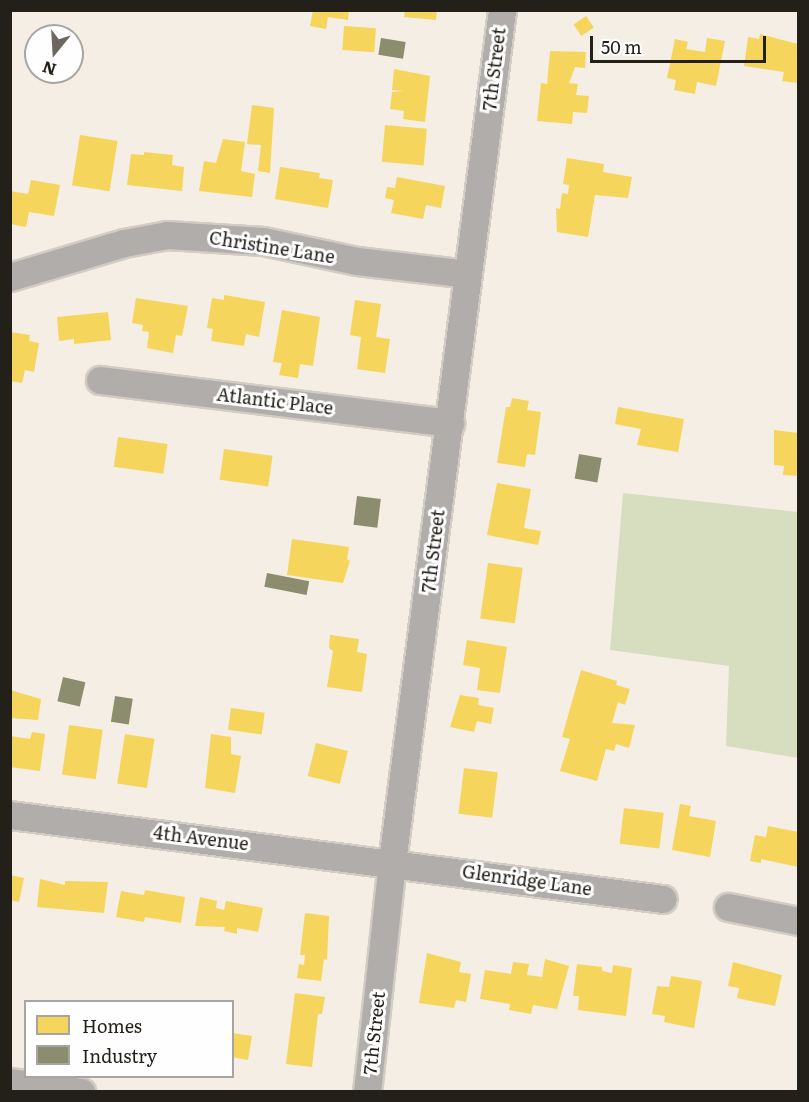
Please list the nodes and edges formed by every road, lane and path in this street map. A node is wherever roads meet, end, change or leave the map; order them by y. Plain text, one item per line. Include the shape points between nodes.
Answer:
1 (502, 10) edge
2 (467, 274) junction
3 (10, 277) edge
4 (100, 380) dead end
5 (450, 423) junction
6 (10, 814) edge
7 (392, 862) junction
8 (663, 898) dead end
9 (728, 908) dead end
10 (798, 921) edge
11 (10, 1082) edge
12 (81, 1092) edge
13 (368, 1092) edge

1 - 2 street, 7th Street
2 - 3 street, Christine Lane via 357,261 263,241 167,235 124,243
2 - 5 street, 7th Street
4 - 5 street, Atlantic Place
5 - 7 street, 7th Street
6 - 7 street, 4th Avenue
7 - 8 street, Glenridge Lane
7 - 13 street, 7th Street
9 - 10 street
11 - 12 street

